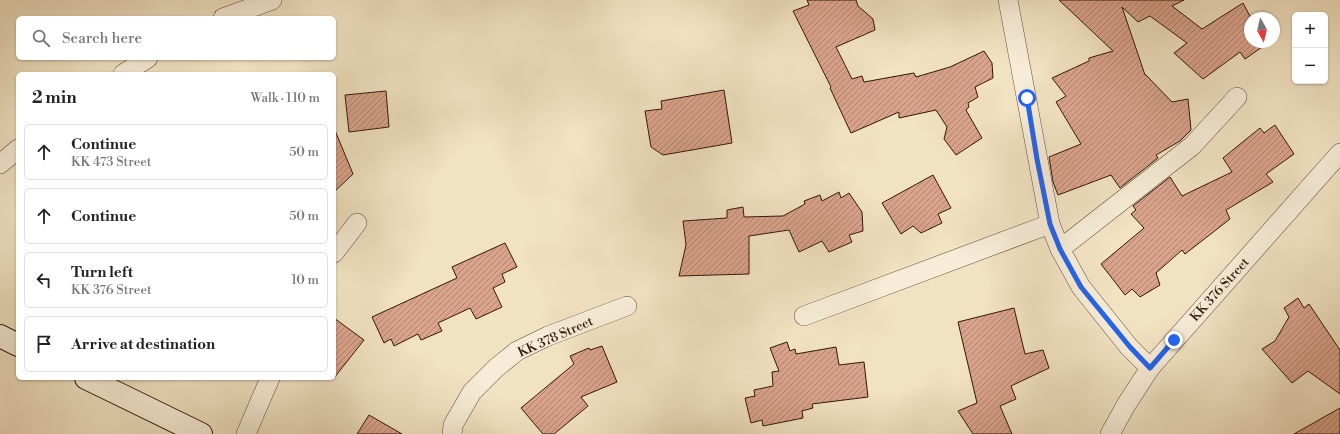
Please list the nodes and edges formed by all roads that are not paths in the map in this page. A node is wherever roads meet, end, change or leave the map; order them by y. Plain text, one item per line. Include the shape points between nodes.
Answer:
1 (272, 0) edge
2 (1008, 0) edge
3 (228, 16) edge
4 (145, 60) edge
5 (126, 72) edge
6 (1236, 97) dead end
7 (16, 152) edge
8 (1340, 153) edge
9 (0, 164) edge
10 (357, 222) dead end
11 (1050, 224) junction
12 (1060, 249) junction
13 (336, 250) edge
14 (627, 306) dead end
15 (804, 316) dead end
16 (0, 336) edge
17 (16, 344) edge
18 (1150, 368) junction
19 (90, 380) edge
20 (269, 380) edge
21 (201, 434) edge
22 (246, 434) edge
23 (452, 434) edge
24 (1110, 434) edge

1 - 3 street
2 - 11 street
4 - 5 street
6 - 12 street via 1192,146
7 - 9 street
8 - 18 street, KK 376 Street
10 - 13 street
11 - 12 street
11 - 15 street
12 - 18 street via 1081,287
14 - 23 street, KK 378 Street via 548,336 517,351 472,392 453,425
16 - 17 main road
18 - 24 street, KK 376 Street
19 - 21 main road
20 - 22 street

